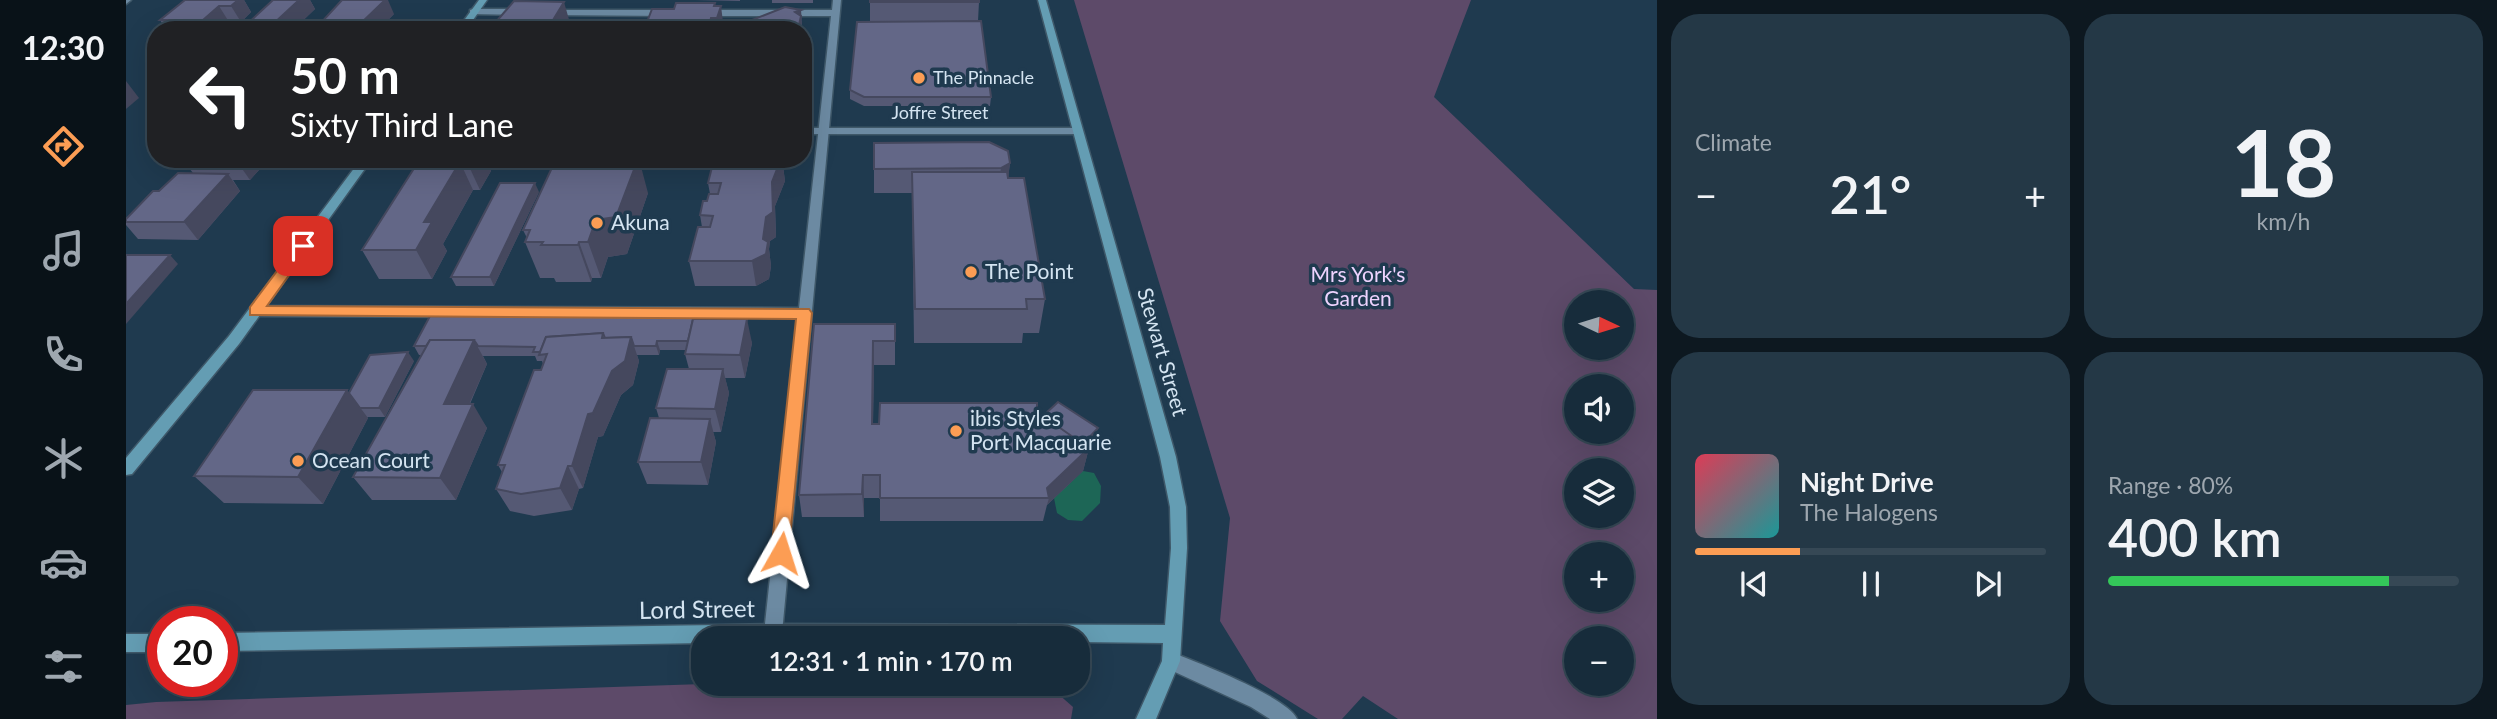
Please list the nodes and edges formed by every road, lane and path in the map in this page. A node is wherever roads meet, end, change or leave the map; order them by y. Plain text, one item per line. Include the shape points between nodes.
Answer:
1 (1042, 0) edge
2 (478, 4) edge
3 (836, 7) edge
4 (530, 12) edge
5 (544, 12) edge
6 (682, 13) edge
7 (696, 13) edge
8 (467, 21) edge
9 (812, 131) edge
10 (823, 131) junction
11 (1077, 131) junction
12 (360, 168) edge
13 (255, 311) junction
14 (804, 313) junction
15 (126, 468) edge
16 (774, 626) edge
17 (691, 634) edge
18 (1090, 634) edge
19 (1173, 634) junction
20 (238, 642) edge
21 (126, 643) edge
22 (147, 643) edge
23 (1171, 661) junction
24 (1146, 719) edge
25 (1287, 719) edge

1 - 11 street, Stewart Street
2 - 4 street
2 - 8 street
3 - 7 street
3 - 10 street
5 - 6 street
9 - 10 street, Joffre Street
10 - 11 street, Joffre Street
10 - 14 street
11 - 19 street, Stewart Street via 1178,507
12 - 13 street
13 - 14 street
13 - 15 street
14 - 16 street
17 - 20 street, Lord Street
18 - 19 street, Lord Street
19 - 23 street, Stewart Street
21 - 22 street
23 - 24 street, Stewart Street
23 - 25 street via 1258,700

